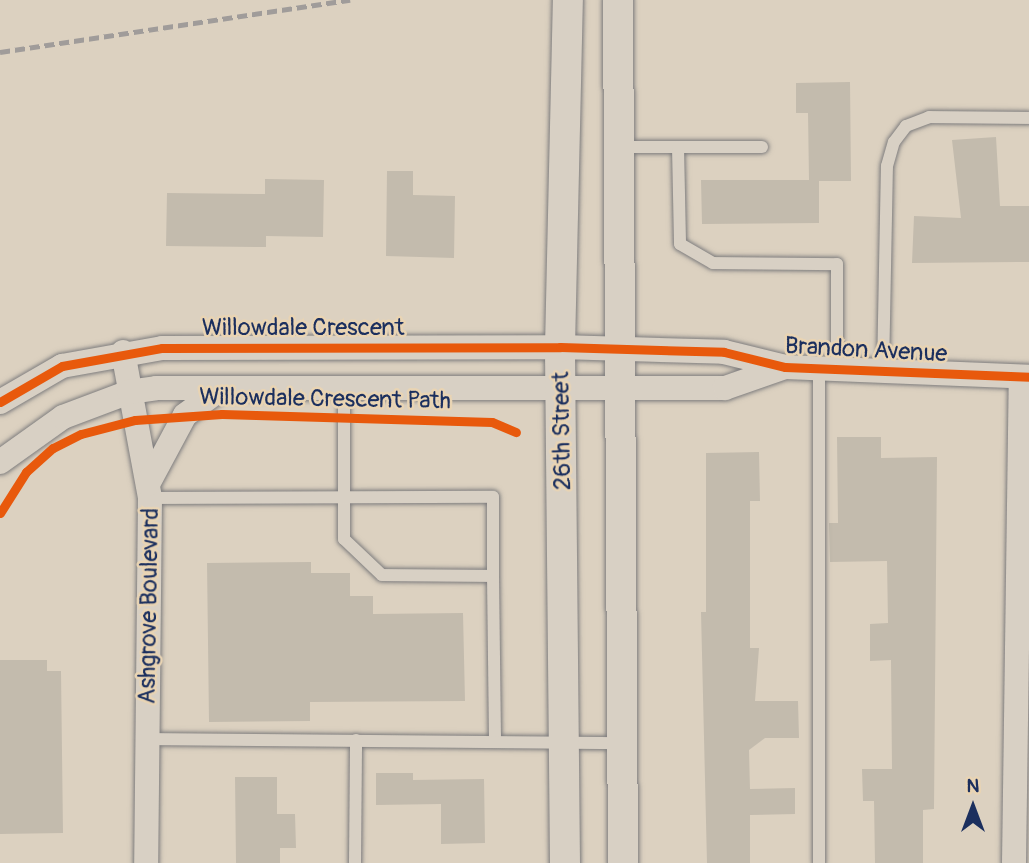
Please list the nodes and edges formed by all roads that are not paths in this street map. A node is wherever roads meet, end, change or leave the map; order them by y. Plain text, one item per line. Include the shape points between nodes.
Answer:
1 (568, 0) edge
2 (618, 0) edge
3 (1029, 118) edge
4 (619, 147) junction
5 (678, 147) junction
6 (762, 147) dead end
7 (560, 347) junction
8 (619, 350) junction
9 (123, 352) junction
10 (785, 367) junction
11 (828, 370) junction
12 (883, 372) junction
13 (1025, 377) edge
14 (344, 386) junction
15 (619, 387) junction
16 (222, 388) junction
17 (561, 388) junction
18 (129, 392) junction
19 (0, 402) edge
20 (0, 462) edge
21 (149, 491) junction
22 (344, 498) junction
23 (493, 576) junction
24 (148, 739) junction
25 (356, 740) junction
26 (495, 742) junction
27 (567, 742) junction
28 (622, 743) junction
29 (146, 863) edge
30 (355, 863) edge
31 (565, 863) edge
32 (623, 863) edge
33 (819, 863) edge
34 (1014, 863) edge

1 - 7 street, 26th Street
2 - 4 street
3 - 12 lane via 929,117 906,126 894,142 887,166
4 - 5 lane
4 - 8 street
5 - 6 lane
5 - 11 lane via 680,244 713,263 837,264
7 - 8 street, Willowdale Crescent
7 - 9 street, Willowdale Crescent
7 - 17 street, 26th Street
8 - 10 street, Brandon Avenue via 724,352
8 - 15 street
9 - 18 street, Ashgrove Boulevard
9 - 19 street, Willowdale Crescent via 62,366
10 - 11 street, Brandon Avenue
10 - 15 street, Brandon Avenue via 725,388
11 - 12 street, Brandon Avenue
11 - 33 lane
12 - 13 street, Brandon Avenue
13 - 34 street
14 - 16 street
14 - 17 street
14 - 22 lane
15 - 17 street
15 - 28 street
16 - 18 street
16 - 21 street via 185,415
17 - 27 street, 26th Street
18 - 20 street via 63,416
18 - 21 street, Ashgrove Boulevard
21 - 22 lane
21 - 24 street, Ashgrove Boulevard
22 - 23 lane via 344,539 382,575
22 - 23 lane via 493,497
23 - 26 lane
24 - 25 lane
24 - 29 street, Ashgrove Boulevard
25 - 26 lane
25 - 30 lane
26 - 27 lane
27 - 28 lane
27 - 31 street, 26th Street
28 - 32 street

